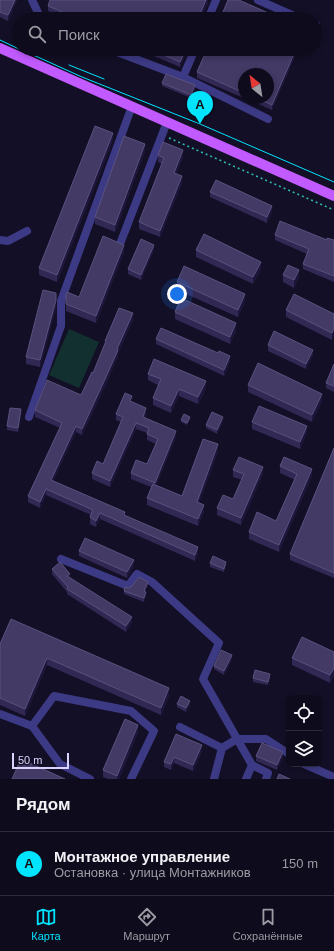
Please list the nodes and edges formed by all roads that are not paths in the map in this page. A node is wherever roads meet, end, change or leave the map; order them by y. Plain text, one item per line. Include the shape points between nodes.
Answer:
1 (32, 0) edge
2 (216, 0) edge
3 (258, 0) edge
4 (38, 12) edge
5 (211, 12) edge
6 (285, 12) edge
7 (0, 48) edge
8 (12, 53) edge
9 (18, 56) edge
10 (128, 56) edge
11 (192, 56) edge
12 (183, 77) junction
13 (132, 106) junction
14 (268, 119) dead end
15 (167, 122) junction
16 (334, 196) edge
17 (27, 231) dead end
18 (0, 240) edge
19 (120, 244) edge
20 (29, 417) dead end
21 (61, 559) dead end
22 (0, 714) edge
23 (32, 726) junction
24 (180, 727) dead end
25 (237, 739) junction
26 (222, 748) junction
27 (286, 752) edge
28 (252, 765) junction
29 (311, 767) edge
30 (334, 777) edge
31 (90, 779) edge
32 (131, 779) edge
33 (214, 779) edge
34 (246, 779) edge
35 (266, 779) edge

1 - 4 lane
2 - 5 lane
3 - 6 lane
7 - 8 main road
9 - 13 main road
10 - 12 lane
11 - 12 lane
12 - 14 lane
13 - 15 main road
13 - 20 lane via 61,300 61,326
15 - 16 main road
15 - 19 lane
17 - 18 lane via 8,241
21 - 25 lane via 128,586 137,574 152,582 219,643 203,679
22 - 23 lane
23 - 31 lane via 60,764
23 - 32 lane via 54,696 132,711 154,731
24 - 26 lane
25 - 26 lane
25 - 27 lane via 266,738
25 - 28 lane
26 - 33 lane
28 - 34 lane
28 - 35 lane via 268,773
29 - 30 lane

